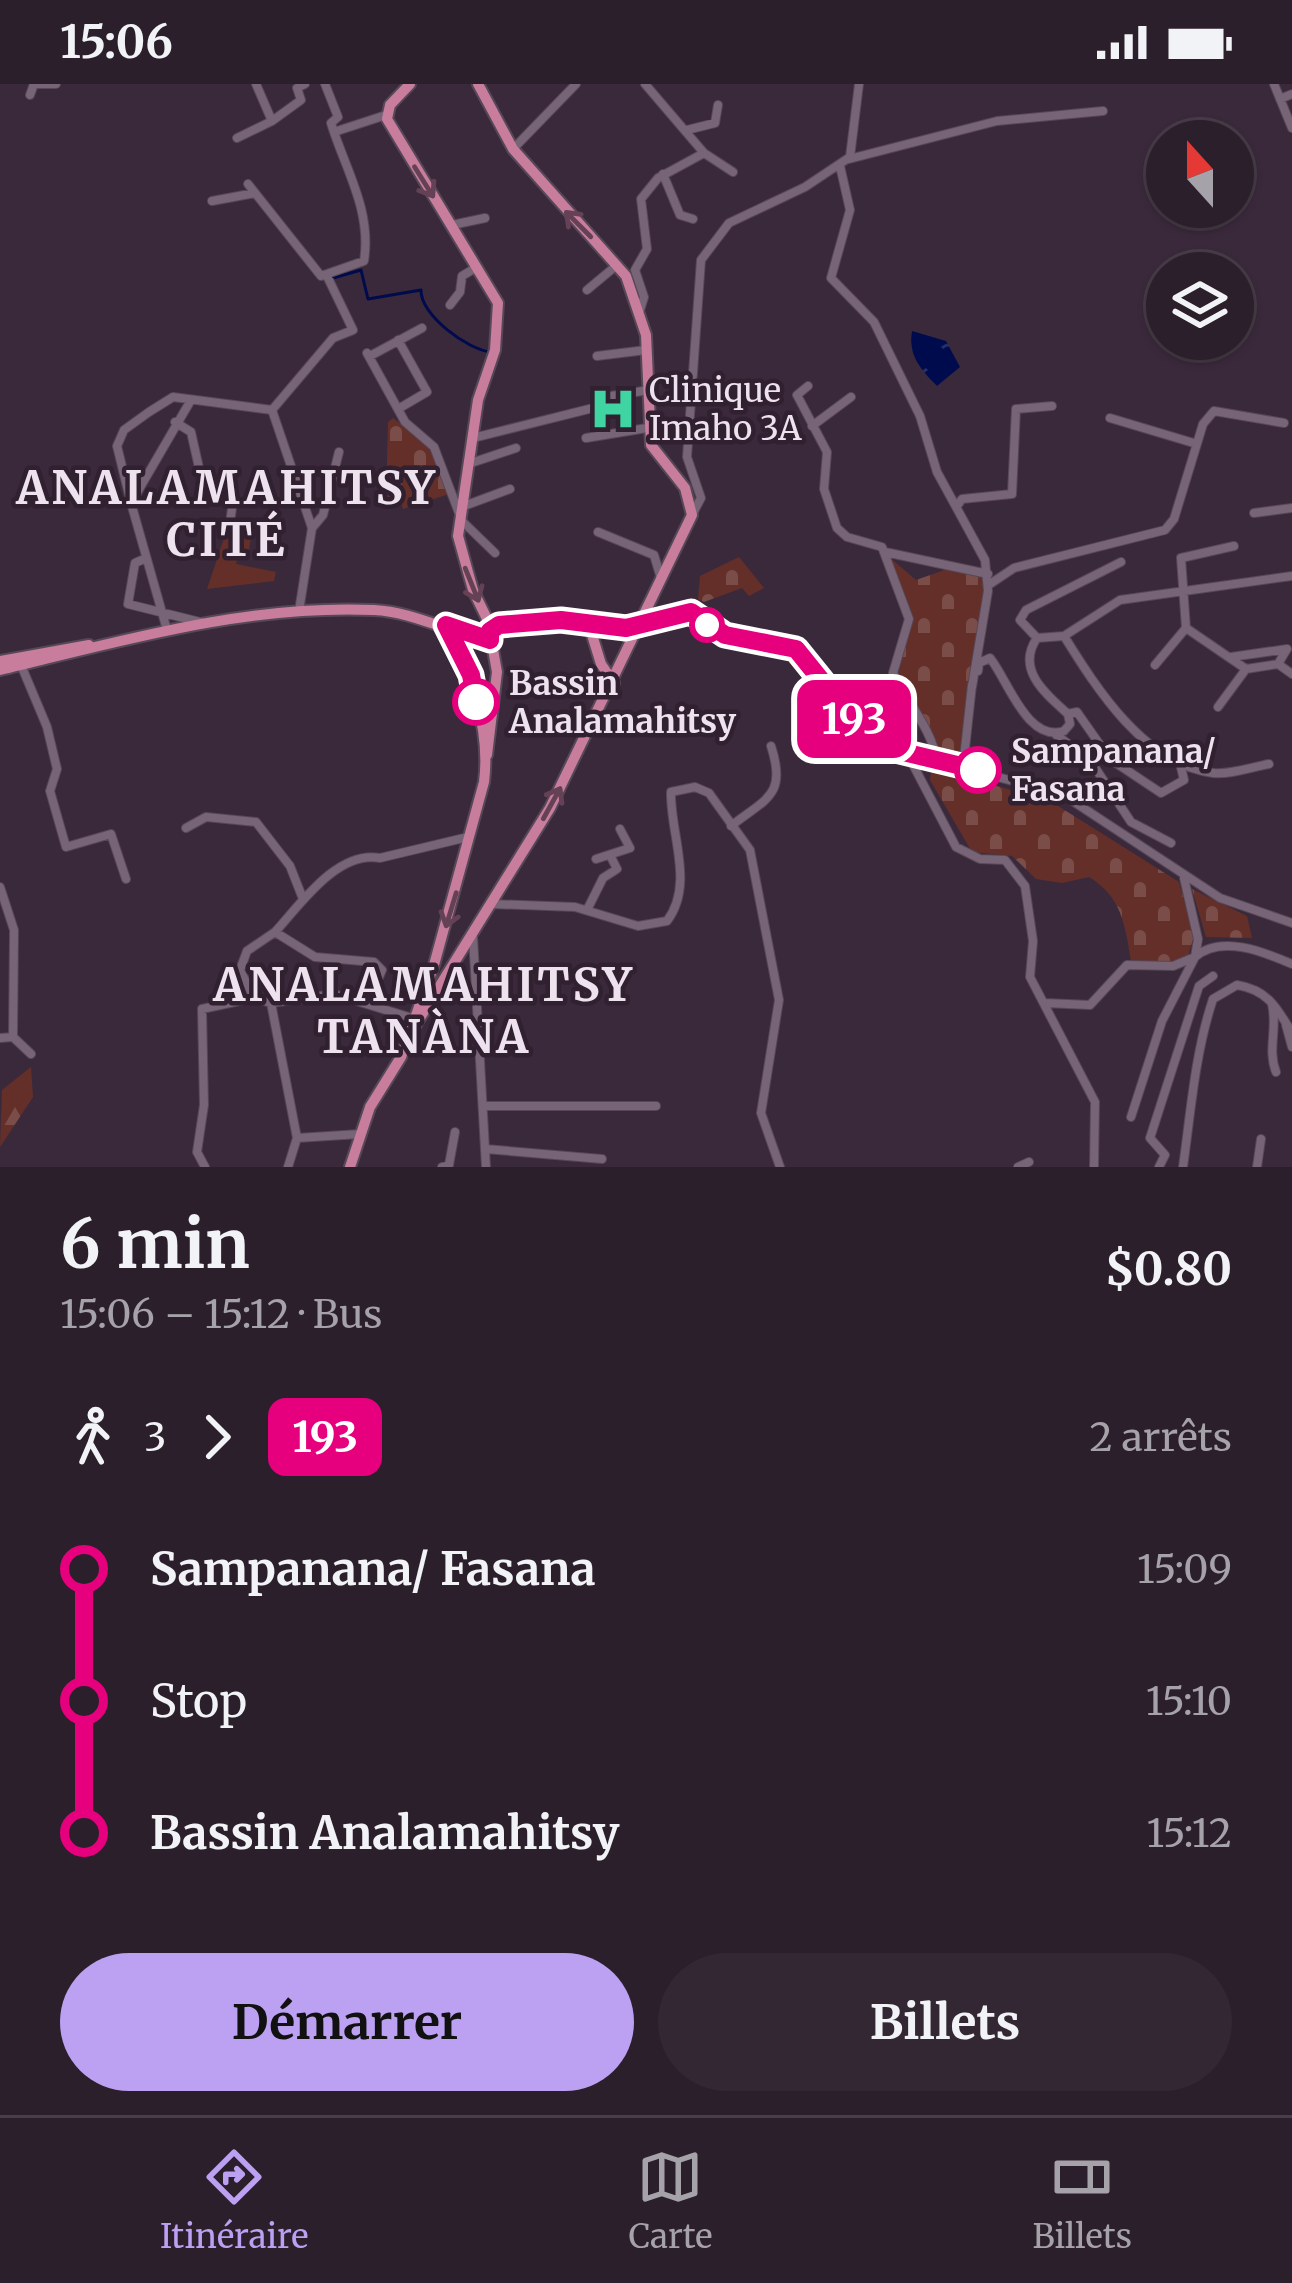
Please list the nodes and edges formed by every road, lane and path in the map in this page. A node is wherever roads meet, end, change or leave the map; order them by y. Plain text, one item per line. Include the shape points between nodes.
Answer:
1 (56, 84) edge
2 (256, 84) edge
3 (305, 84) edge
4 (325, 84) edge
5 (410, 84) edge
6 (478, 84) edge
7 (576, 84) edge
8 (859, 84) edge
9 (1274, 84) edge
10 (647, 85) edge
11 (1292, 94) edge
12 (30, 95) dead end
13 (1280, 99) junction
14 (718, 105) dead end
15 (1103, 112) dead end
16 (386, 115) junction
17 (272, 121) junction
18 (1292, 128) edge
19 (686, 130) junction
20 (334, 132) junction
21 (237, 138) dead end
22 (513, 149) junction
23 (704, 153) junction
24 (844, 163) junction
25 (733, 172) dead end
26 (663, 174) junction
27 (248, 184) dead end
28 (255, 193) junction
29 (212, 201) dead end
30 (485, 218) dead end
31 (693, 219) dead end
32 (452, 225) junction
33 (618, 264) junction
34 (478, 266) junction
35 (321, 276) junction
36 (587, 290) dead end
37 (450, 305) dead end
38 (640, 310) junction
39 (422, 328) dead end
40 (398, 340) junction
41 (648, 350) junction
42 (597, 356) dead end
43 (808, 386) dead end
44 (650, 390) junction
45 (851, 397) dead end
46 (192, 399) junction
47 (1052, 406) dead end
48 (398, 409) junction
49 (272, 410) junction
50 (1110, 418) dead end
51 (175, 422) junction
52 (1284, 423) dead end
53 (812, 426) junction
54 (647, 428) junction
55 (473, 438) junction
56 (586, 438) dead end
57 (1197, 444) junction
58 (516, 448) dead end
59 (339, 452) dead end
60 (471, 463) junction
61 (510, 489) dead end
62 (130, 503) junction
63 (464, 506) junction
64 (957, 506) junction
65 (1292, 508) edge
66 (1254, 513) dead end
67 (692, 514) junction
68 (462, 521) junction
69 (312, 529) junction
70 (229, 530) dead end
71 (598, 532) dead end
72 (1234, 546) dead end
73 (885, 552) junction
74 (496, 553) dead end
75 (144, 559) junction
76 (1121, 562) dead end
77 (988, 574) junction
78 (1292, 576) edge
79 (658, 590) junction
80 (1184, 590) junction
81 (988, 591) junction
82 (157, 609) junction
83 (299, 611) junction
84 (205, 625) junction
85 (446, 625) junction
86 (589, 625) junction
87 (643, 625) junction
88 (1186, 628) junction
89 (167, 630) junction
90 (490, 636) junction
91 (1064, 636) junction
92 (1036, 638) junction
93 (110, 643) junction
94 (1290, 646) edge
95 (1232, 658) junction
96 (1278, 664) junction
97 (0, 665) edge
98 (21, 665) junction
99 (1155, 665) dead end
100 (1246, 669) junction
101 (1292, 674) edge
102 (614, 683) junction
103 (971, 686) junction
104 (1218, 707) dead end
105 (1068, 714) junction
106 (1055, 734) junction
107 (771, 746) dead end
108 (488, 755) junction
109 (909, 757) junction
110 (934, 758) junction
111 (1180, 762) junction
112 (1269, 764) dead end
113 (963, 767) junction
114 (731, 826) junction
115 (186, 828) dead end
116 (620, 830) dead end
117 (473, 837) junction
118 (1172, 843) dead end
119 (610, 855) junction
120 (596, 859) dead end
121 (1184, 877) junction
122 (126, 879) dead end
123 (0, 887) edge
124 (303, 899) junction
125 (492, 904) junction
126 (587, 910) junction
127 (1292, 923) edge
128 (275, 932) junction
129 (473, 937) junction
130 (1195, 957) junction
131 (1292, 964) edge
132 (1213, 976) dead end
133 (429, 978) junction
134 (444, 984) junction
135 (254, 998) junction
136 (1270, 998) junction
137 (427, 999) junction
138 (368, 1003) junction
139 (272, 1004) junction
140 (1045, 1004) junction
141 (417, 1019) junction
142 (1289, 1029) edge
143 (13, 1037) junction
144 (0, 1038) edge
145 (1292, 1047) edge
146 (31, 1054) dead end
147 (1276, 1072) dead end
148 (486, 1106) junction
149 (656, 1106) dead end
150 (1131, 1118) dead end
151 (455, 1132) dead end
152 (360, 1134) junction
153 (297, 1138) junction
154 (1261, 1139) dead end
155 (486, 1150) junction
156 (602, 1159) dead end
157 (1029, 1162) dead end
158 (205, 1167) edge
159 (288, 1167) edge
160 (350, 1167) edge
161 (442, 1167) edge
162 (486, 1167) edge
163 (780, 1167) edge
164 (1018, 1167) edge
165 (1094, 1167) edge
166 (1160, 1167) edge
167 (1183, 1167) edge
168 (1256, 1167) edge

1 - 12 street via 34,84
2 - 17 street
3 - 17 street via 297,88 301,100
4 - 20 street via 338,117
5 - 16 main road
6 - 22 main road
7 - 22 street
8 - 24 street
9 - 13 street
10 - 19 street
11 - 13 street
13 - 18 street
14 - 19 street via 715,123
15 - 24 street via 997,121
16 - 20 street
16 -> 32 main road
17 - 21 street
19 - 23 street
20 - 35 street via 356,183 366,258
33 -> 22 main road
23 - 25 street
23 - 26 street
24 - 64 street via 850,210 832,278 874,322
24 - 67 street via 729,223 701,260 687,457 701,498
26 - 31 street via 680,215
26 - 38 street via 640,204 647,242 635,269
27 - 28 street
28 - 29 street
28 - 35 street
30 - 32 street
32 - 34 main road
33 - 36 street
33 - 38 main road
34 - 37 street via 462,276
34 - 55 main road via 499,319
35 - 49 street via 330,278 353,331 333,338
38 - 41 main road
39 - 40 street
40 - 48 street via 369,355
40 - 48 street via 428,392
41 - 42 street
41 - 44 main road
43 - 53 street via 797,395
44 - 54 main road
44 - 55 street
45 - 53 street
46 - 49 street
46 - 51 street
46 - 62 street via 173,397 124,430 117,446
47 - 64 street via 1016,409 1012,494
48 - 68 street via 434,447
49 - 69 street
50 - 57 street
51 - 62 street
51 - 70 street via 191,432 204,490 233,501
52 - 57 street via 1222,408 1208,416
53 - 73 street via 827,452 824,489 837,528
54 - 56 street
54 - 67 main road
55 - 60 main road
57 - 81 street via 1165,530 1014,568
58 - 60 street
59 - 69 street
60 - 63 main road
61 - 63 street
62 - 75 street
63 - 68 main road
64 - 77 street
65 - 66 street
67 - 79 main road
68 - 74 street
68 -> 90 main road via 461,556
69 - 83 street
71 - 79 street via 658,558
72 - 80 street via 1184,555
73 - 77 street
73 - 110 street via 909,619 893,673 932,737
75 - 82 street
75 - 82 street via 135,563 128,604
76 - 92 street via 1026,610 1020,620
77 - 81 street
78 - 80 street
79 - 87 main road
80 - 88 street
80 - 91 street via 1120,600
81 - 103 street
82 - 84 street
82 - 89 street
83 - 84 main road
83 - 85 main road via 373,610
84 - 89 main road
85 - 90 main road
85 - 108 main road via 471,675
86 - 87 street
86 - 90 main road via 499,625
86 - 102 main road
87 - 102 main road
87 - 109 street via 691,612 725,635 796,649 850,716
88 - 95 street
88 - 99 street
89 - 93 main road
90 - 108 main road via 498,684
91 - 92 street
91 - 111 street via 1108,705
92 - 105 street via 1030,648 1037,686
93 - 97 main road
93 - 98 main road
94 - 95 street
94 - 96 street
95 - 100 street
96 - 100 street
96 - 101 street
97 - 98 main road
98 - 122 street via 54,755 50,791 66,847 111,834
100 - 104 street
125 -> 102 main road
103 - 106 street via 979,663 990,658 1030,720
103 - 113 street
105 - 106 street via 1069,725
105 - 111 street via 1077,712 1110,758 1160,793 1184,781
106 - 118 street via 1090,760 1131,822
107 - 114 street via 777,788
108 - 117 main road
109 - 110 street
109 - 140 street via 956,847 1005,860 1021,877 1033,941 1030,977
110 - 113 street
111 - 112 street via 1220,773
113 - 121 street via 1061,794
114 - 126 street via 709,794 678,787 671,796 681,885 676,908 655,926
114 - 163 street via 750,850 776,973 777,1026 760,1113
115 - 124 street via 206,817 256,822 290,866
116 - 119 street via 630,848
117 - 124 street via 367,856
117 -> 133 main road
119 - 120 street
119 - 126 street via 617,869
121 - 127 street
121 - 130 street
123 - 143 street via 14,930
124 - 128 street
125 - 126 street
125 - 129 main road
128 - 135 street via 242,959 241,979
128 - 138 street via 315,957 374,962 382,970
129 - 134 main road
129 - 148 street
130 - 131 street via 1227,946
130 - 140 street via 1173,966 1127,965 1090,1005
130 - 150 street via 1162,1021
132 - 166 street via 1199,986 1150,1138 1166,1155
133 - 134 main road
133 - 137 main road
134 - 137 main road
135 - 139 street
135 - 158 street via 202,1009 197,1152
136 - 142 street
136 - 147 street
136 - 167 street via 1237,985 1213,999 1196,1052
137 - 141 main road
138 - 139 street via 321,994
138 - 141 street
139 - 153 street
140 - 165 street via 1095,1102
141 - 152 main road
142 - 145 street
143 - 144 street
143 - 146 street
148 - 149 street
148 - 155 street
151 - 161 street
152 - 153 street
152 - 160 main road
153 - 159 street
154 - 168 street
155 - 156 street
155 - 162 street
157 - 164 street

